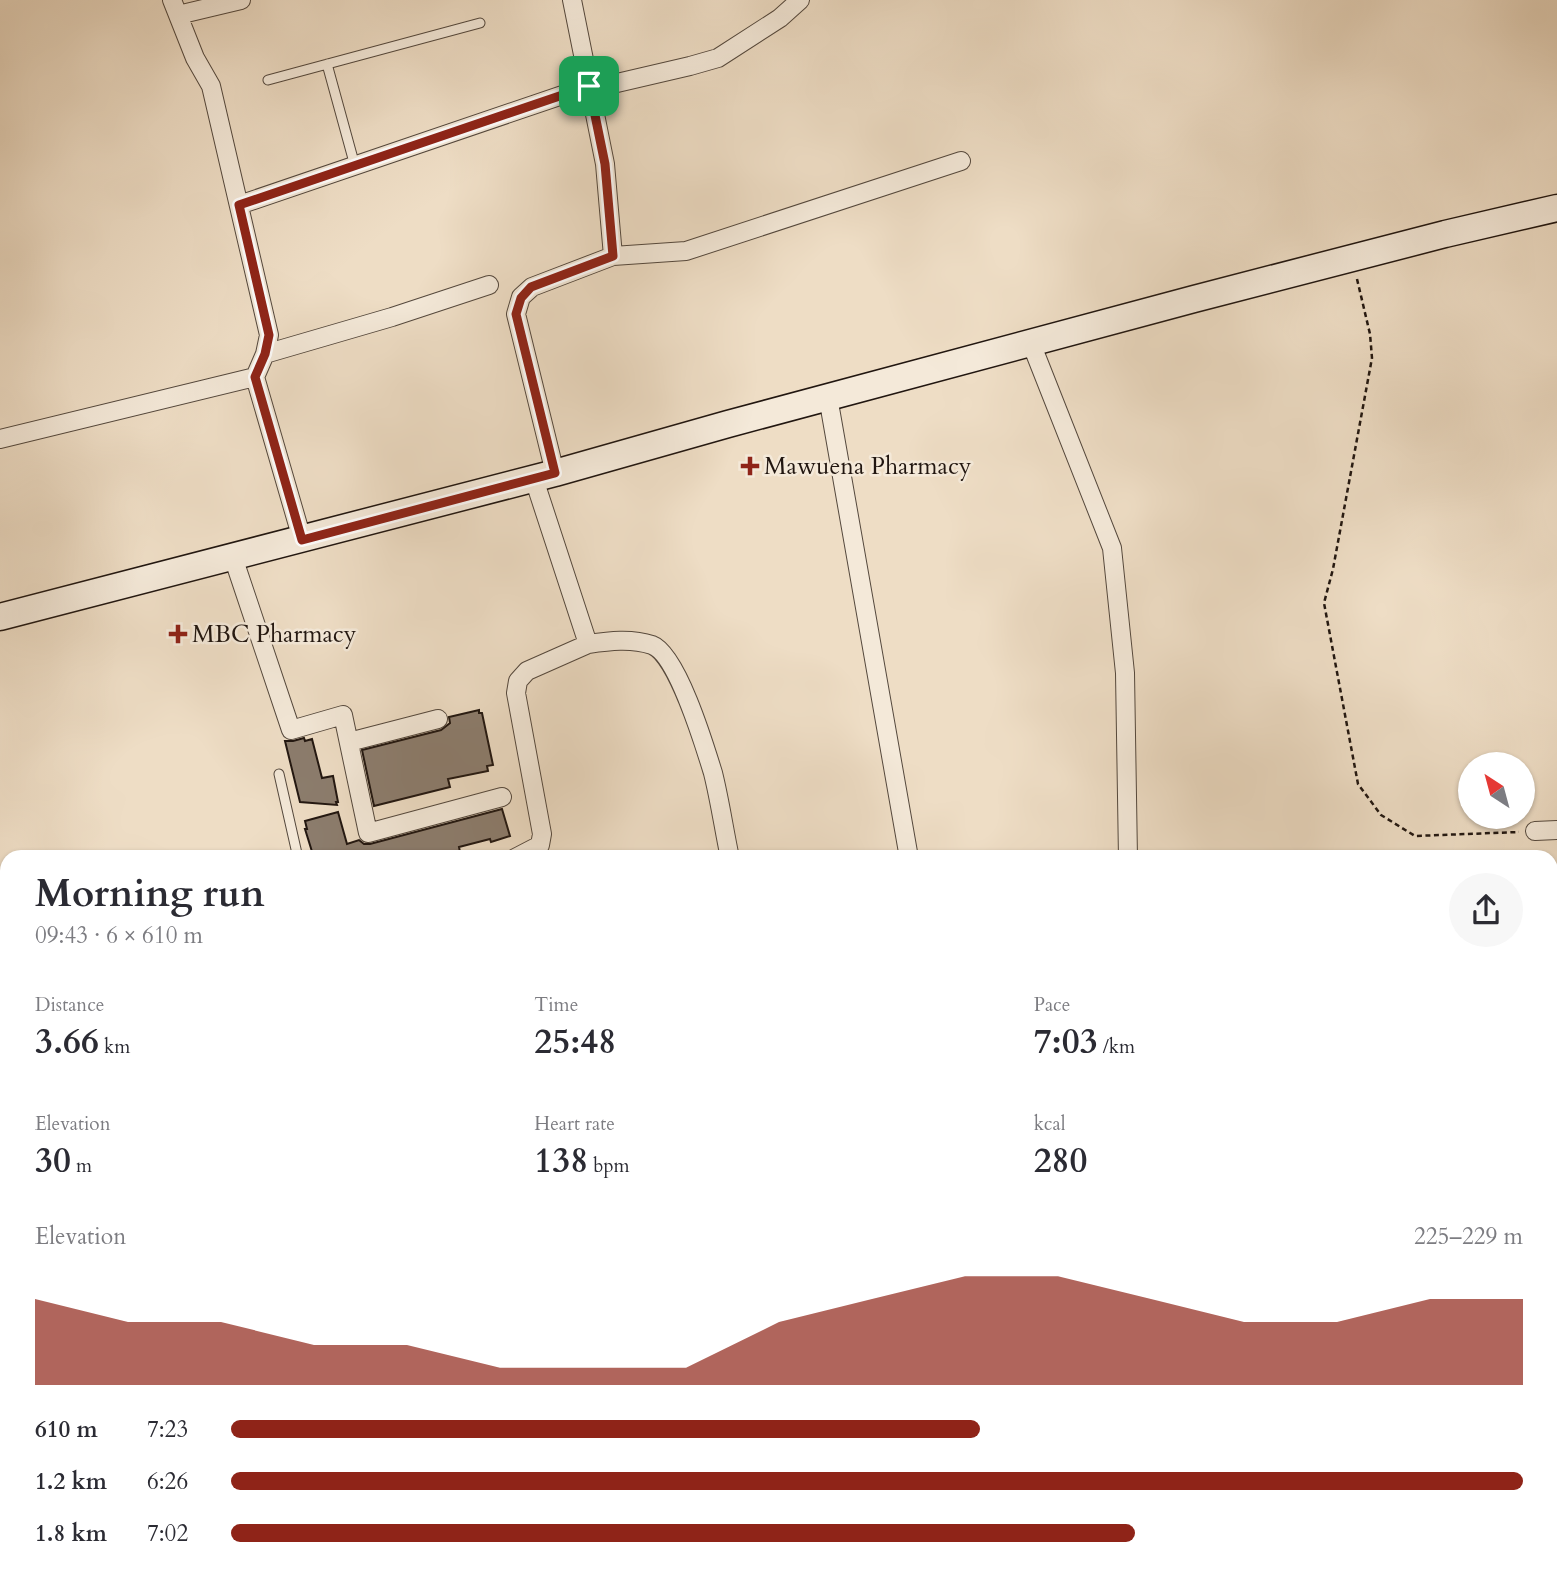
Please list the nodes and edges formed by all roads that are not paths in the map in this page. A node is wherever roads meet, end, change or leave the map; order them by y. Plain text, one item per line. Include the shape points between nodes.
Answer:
1 (241, 0) edge
2 (572, 0) edge
3 (800, 0) edge
4 (175, 7) edge
5 (480, 23) dead end
6 (327, 64) junction
7 (268, 80) dead end
8 (589, 86) junction
9 (961, 161) dead end
10 (355, 166) junction
11 (239, 205) junction
12 (1557, 208) edge
13 (613, 256) junction
14 (489, 285) dead end
15 (1031, 343) junction
16 (265, 354) junction
17 (255, 377) junction
18 (828, 397) junction
19 (0, 439) edge
20 (545, 476) junction
21 (302, 540) junction
22 (233, 557) junction
23 (0, 617) edge
24 (588, 644) junction
25 (438, 719) dead end
26 (349, 742) junction
27 (279, 774) dead end
28 (502, 797) dead end
29 (1557, 830) edge
30 (1535, 831) road end
31 (296, 850) edge
32 (541, 850) edge
33 (728, 850) edge
34 (908, 850) edge
35 (1128, 850) edge

1 - 4 street
2 - 8 street
3 - 8 street via 718,58
4 - 11 street via 211,86
5 - 6 lane
6 - 7 lane
6 - 10 lane
8 - 10 street
8 - 13 street via 605,164
9 - 13 street via 686,251
10 - 11 street
11 - 16 street via 269,335
12 - 15 main road
13 - 20 street via 531,287 516,314
14 - 16 street
15 - 18 main road
15 - 35 street via 1112,548 1125,673
16 - 17 street
17 - 19 street
17 - 21 street
18 - 20 main road
18 - 34 street
20 - 21 main road
20 - 24 street
21 - 22 main road
22 - 23 main road
22 - 26 street via 291,730 343,715
24 - 32 street via 527,670 518,681 516,694
24 - 33 street via 620,640 654,645 672,664 713,774
25 - 26 street
26 - 28 street via 368,833
27 - 31 lane
29 - 30 street

